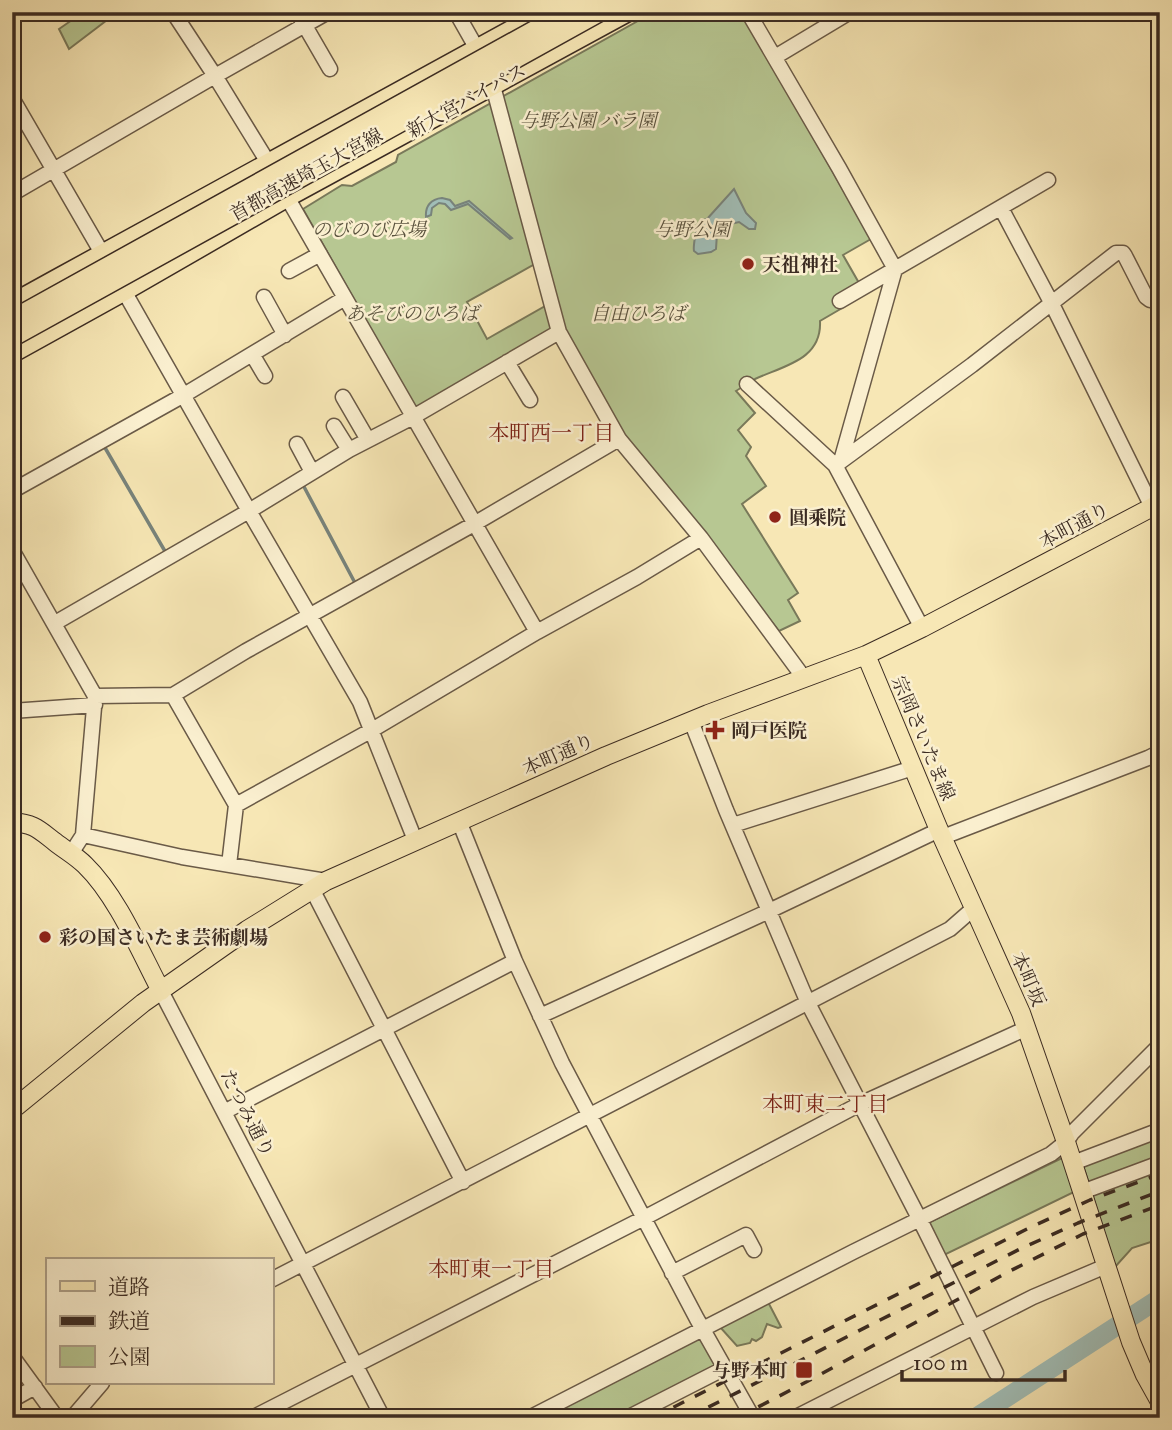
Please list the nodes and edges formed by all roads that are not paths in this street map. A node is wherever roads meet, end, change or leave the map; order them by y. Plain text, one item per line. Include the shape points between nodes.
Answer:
1 (173, 12) edge
2 (296, 12) edge
3 (328, 12) edge
4 (456, 12) edge
5 (545, 12) edge
6 (568, 12) edge
7 (599, 12) edge
8 (626, 12) edge
9 (748, 12) edge
10 (850, 12) edge
11 (304, 26) junction
12 (477, 49) junction
13 (775, 57) junction
14 (330, 69) dead end
15 (215, 76) junction
16 (493, 86) junction
17 (12, 98) edge
18 (269, 164) junction
19 (54, 170) junction
20 (1048, 180) dead end
21 (12, 194) edge
22 (287, 197) junction
23 (1001, 208) junction
24 (103, 254) junction
25 (320, 254) junction
26 (895, 269) junction
27 (289, 271) dead end
28 (124, 291) junction
29 (264, 297) dead end
30 (345, 298) junction
31 (1160, 298) edge
32 (841, 301) dead end
33 (12, 304) edge
34 (1052, 304) junction
35 (12, 320) edge
36 (559, 332) junction
37 (285, 335) junction
38 (12, 337) edge
39 (12, 353) edge
40 (252, 354) junction
41 (507, 362) junction
42 (265, 376) dead end
43 (747, 384) dead end
44 (184, 395) junction
45 (343, 397) dead end
46 (530, 400) dead end
47 (413, 416) junction
48 (334, 426) dead end
49 (619, 439) junction
50 (368, 440) junction
51 (297, 444) dead end
52 (349, 450) junction
53 (838, 463) junction
54 (312, 472) junction
55 (12, 491) edge
56 (1156, 505) edge
57 (248, 511) junction
58 (474, 524) junction
59 (701, 538) junction
60 (12, 550) edge
61 (311, 616) junction
62 (55, 623) junction
63 (922, 628) junction
64 (537, 632) junction
65 (866, 655) junction
66 (804, 677) junction
67 (173, 695) junction
68 (95, 701) junction
69 (12, 710) edge
70 (691, 721) junction
71 (372, 730) junction
72 (1160, 752) edge
73 (913, 768) junction
74 (236, 805) junction
75 (12, 821) edge
76 (459, 821) junction
77 (733, 825) junction
78 (12, 828) edge
79 (941, 834) junction
80 (83, 835) junction
81 (415, 840) junction
82 (56, 843) junction
83 (72, 852) junction
84 (229, 865) junction
85 (319, 885) junction
86 (974, 908) junction
87 (769, 911) junction
88 (516, 961) junction
89 (161, 991) junction
90 (808, 1003) junction
91 (540, 1016) junction
92 (1027, 1028) junction
93 (384, 1030) junction
94 (1158, 1052) edge
95 (860, 1104) junction
96 (12, 1110) edge
97 (224, 1112) junction
98 (589, 1116) junction
99 (1160, 1130) edge
100 (1066, 1142) junction
101 (1073, 1163) junction
102 (1160, 1164) edge
103 (463, 1182) junction
104 (1082, 1192) junction
105 (644, 1218) junction
106 (919, 1219) junction
107 (754, 1250) dead end
108 (302, 1264) junction
109 (1106, 1266) junction
110 (673, 1273) junction
111 (273, 1279) edge
112 (973, 1327) junction
113 (703, 1330) junction
114 (12, 1356) edge
115 (355, 1365) junction
116 (724, 1368) junction
117 (996, 1373) dead end
118 (101, 1384) edge
119 (35, 1387) junction
120 (12, 1400) edge
121 (1160, 1402) edge
122 (534, 1417) edge
123 (57, 1418) edge
124 (72, 1418) edge
125 (252, 1418) edge
126 (383, 1418) edge
127 (627, 1418) edge
128 (753, 1418) edge
129 (794, 1418) edge

1 - 15 street
2 - 11 street
3 - 11 street
4 - 12 street
5 - 12 highway, 新大宮バイパス
6 - 35 highway, 首都高速埼玉大宮線, bridge
7 - 38 highway, 首都高速埼玉大宮線, bridge
8 - 16 highway, 新大宮バイパス
9 - 13 street
10 - 13 street
11 - 14 street
11 - 15 street
12 - 18 highway, 新大宮バイパス
13 - 26 street
15 - 18 street
15 - 19 street
16 - 22 highway, 新大宮バイパス
16 - 36 street
17 - 19 street
18 - 24 highway, 新大宮バイパス
19 - 21 street
19 - 24 street
20 - 23 street
22 - 25 street
22 - 28 highway, 新大宮バイパス
23 - 26 street
23 - 34 street
24 - 28 street
24 - 33 highway, 新大宮バイパス
25 - 27 street
25 - 30 street
26 - 32 street
26 - 53 street
28 - 39 highway, 新大宮バイパス
28 - 44 street
29 - 37 street
30 - 37 street
30 - 47 street
31 - 34 street via 1146,297 1120,252
34 - 53 street
34 - 56 street
36 - 41 street
36 - 49 street
37 - 40 street
40 - 42 street
40 - 44 street
41 - 46 street
41 - 47 street
43 - 53 street
44 - 55 street
44 - 57 street
45 - 50 street
47 - 50 street
47 - 58 street
48 - 52 street
49 - 58 street
49 - 59 street
50 - 52 street
51 - 54 street
52 - 54 street
53 - 63 street
54 - 57 street
56 - 63 main road, 本町通り
57 - 61 street
57 - 62 street
58 - 61 street
58 - 64 street
59 - 64 street
59 - 66 street
60 - 62 street
61 - 67 street
61 - 71 street
62 - 68 street
63 - 65 main road, 本町通り
64 - 71 street
65 - 66 main road, 本町通り
65 - 73 main road, 宗岡さいたま線
66 - 70 main road, 本町通り
67 - 68 street
67 - 74 street
68 - 69 street
68 - 80 street
70 - 76 main road, 本町通り
70 - 77 street
71 - 74 street
71 - 81 street
72 - 79 street
73 - 77 street
73 - 79 main road, 宗岡さいたま線
74 - 84 street
75 - 82 main road, たつみ通り via 33,825
76 - 81 main road, 本町通り
76 - 88 street
77 - 87 street
78 - 82 main road, たつみ通り
79 - 86 main road, 本町坂
79 - 87 street
80 - 83 street
80 - 84 street
81 - 85 main road, 本町通り
82 - 83 main road, たつみ通り
83 - 89 main road, たつみ通り via 110,898
84 - 85 street
85 - 89 main road, 本町通り
85 - 93 street
86 - 90 street via 950,929
86 - 92 main road, 本町坂
87 - 90 street
87 - 91 street
88 - 91 street
88 - 93 street
89 - 96 main road, 本町通り
89 - 97 street, たつみ通り
90 - 95 street
90 - 98 street
91 - 98 street
92 - 95 street
92 - 100 main road, 本町坂
93 - 97 street
93 - 103 street
94 - 100 street
95 - 105 street
95 - 106 street
97 - 108 street, たつみ通り
98 - 103 street
98 - 105 street
99 - 101 street
100 - 101 main road, 本町坂
100 - 106 street via 1043,1159
101 - 104 main road, 本町坂
102 - 104 street
103 - 108 street
104 - 109 main road, 本町坂
105 - 110 street
105 - 115 street
106 - 112 street
106 - 113 street
107 - 110 street via 746,1235
108 - 111 street
108 - 115 street, たつみ通り
109 - 112 street
109 - 121 main road, 本町坂 via 1131,1342
110 - 113 street
112 - 117 street
112 - 129 street
113 - 116 street
113 - 122 street
114 - 119 street
115 - 125 street
115 - 126 street, たつみ通り
116 - 127 street
116 - 128 street
118 - 124 street
119 - 120 street
119 - 123 street

